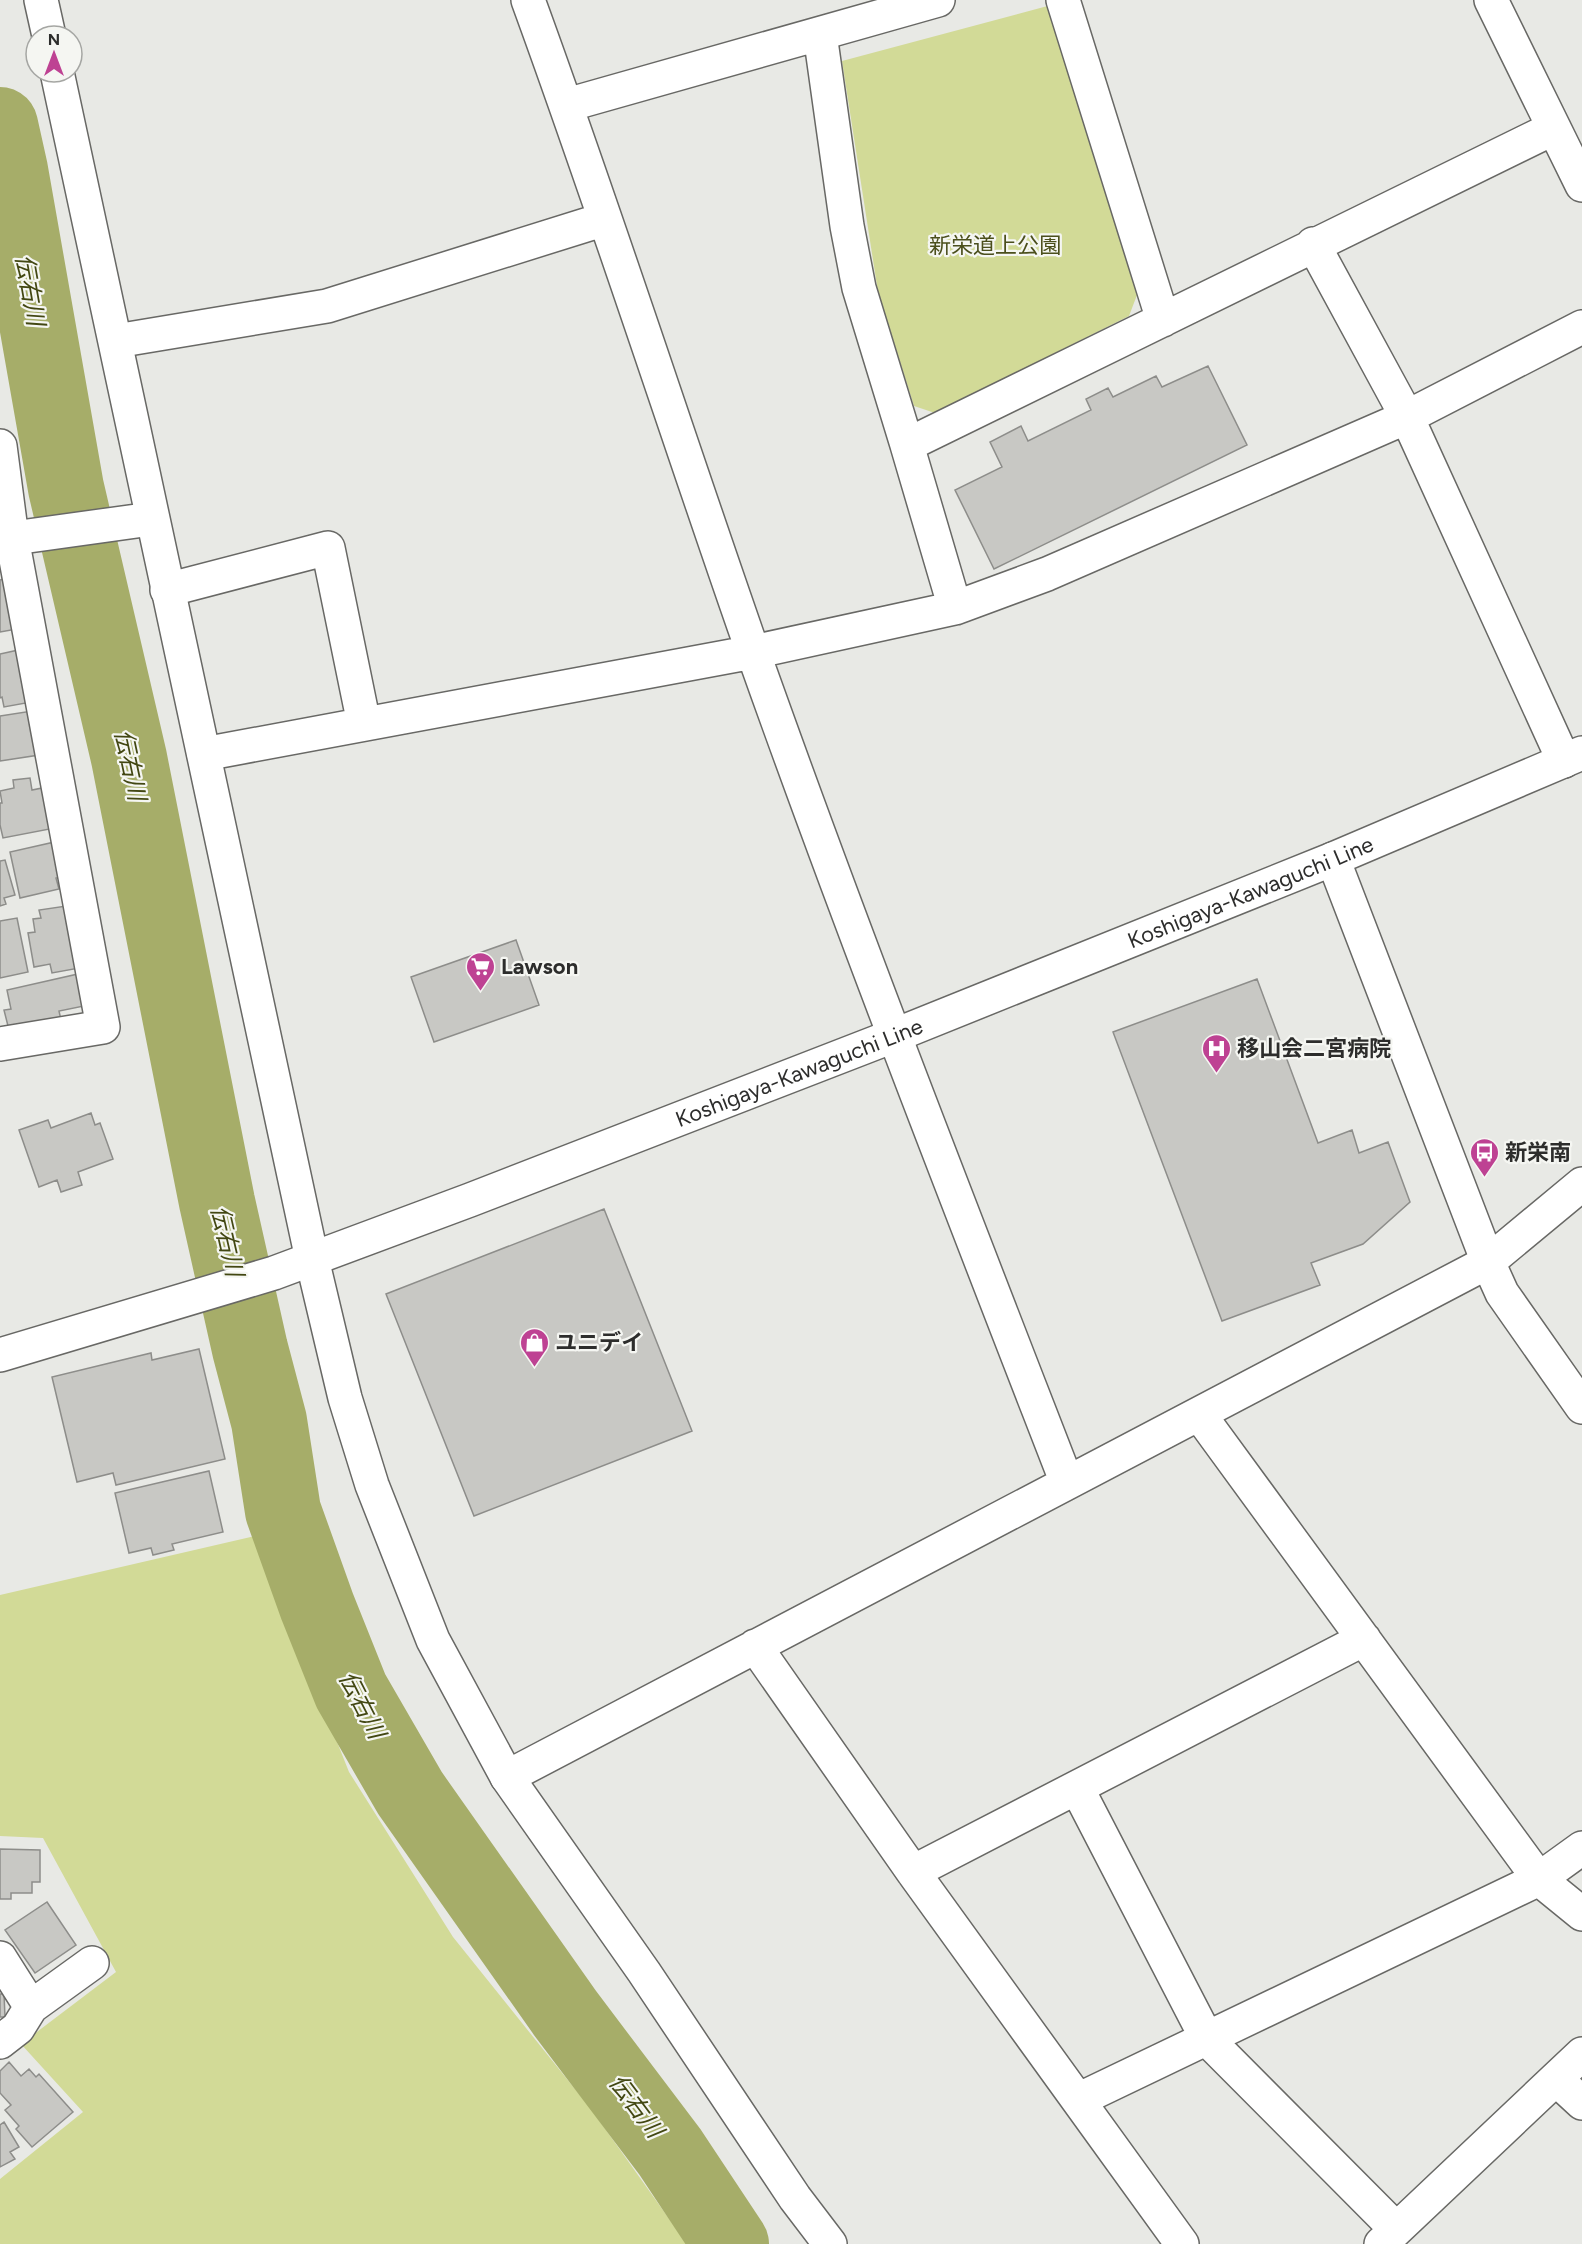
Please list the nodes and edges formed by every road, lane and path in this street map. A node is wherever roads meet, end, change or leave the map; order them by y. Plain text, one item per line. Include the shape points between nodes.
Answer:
1 (41, 0) edge
2 (528, 0) edge
3 (938, 0) edge
4 (1063, 0) edge
5 (1491, 0) edge
6 (46, 24) edge
7 (820, 34) junction
8 (60, 84) edge
9 (567, 105) junction
10 (1554, 128) junction
11 (1582, 185) edge
12 (605, 219) junction
13 (1313, 244) junction
14 (1163, 320) junction
15 (1582, 327) edge
16 (116, 341) junction
17 (1407, 417) junction
18 (907, 445) junction
19 (0, 446) edge
20 (140, 520) junction
21 (16, 537) edge
22 (167, 590) junction
23 (955, 608) junction
24 (753, 652) junction
25 (364, 724) junction
26 (204, 754) junction
27 (1573, 757) edge
28 (1333, 859) junction
29 (893, 1036) junction
30 (0, 1044) edge
31 (1582, 1184) edge
32 (312, 1259) junction
33 (1488, 1262) junction
34 (0, 1355) edge
35 (1582, 1407) edge
36 (1199, 1414) junction
37 (1067, 1483) junction
38 (1364, 1639) junction
39 (756, 1646) junction
40 (507, 1777) junction
41 (1077, 1788) junction
42 (1582, 1848) edge
43 (913, 1872) junction
44 (1539, 1879) junction
45 (1582, 1914) edge
46 (0, 1958) edge
47 (92, 1963) dead end
48 (31, 2007) junction
49 (1207, 2039) junction
50 (0, 2042) edge
51 (1582, 2054) edge
52 (1556, 2079) junction
53 (1078, 2100) junction
54 (1582, 2103) edge
55 (1389, 2236) edge
56 (830, 2244) edge
57 (1182, 2244) edge

1 - 6 street
2 - 9 street
3 - 7 street
4 - 14 street
5 - 10 street
7 - 9 street
7 - 18 street via 859,288
8 - 16 street
9 - 12 street
10 - 11 street
10 - 13 street
12 - 16 street via 327,306
12 - 24 street
13 - 14 street
13 - 17 street
14 - 18 street
15 - 17 street
16 - 20 street
17 - 23 street via 1047,574
17 - 27 street
18 - 23 street
19 - 21 street
20 - 21 street
20 - 22 street
21 - 30 street via 103,1027
22 - 25 street via 328,548
22 - 26 street
23 - 24 street
24 - 25 street
24 - 29 street
25 - 26 street
26 - 32 street
27 - 28 street, Koshigaya-Kawaguchi Line
28 - 29 street, Koshigaya-Kawaguchi Line
28 - 33 street
29 - 32 street, Koshigaya-Kawaguchi Line
29 - 37 street
31 - 33 street
32 - 34 street, Koshigaya-Kawaguchi Line
32 - 40 street via 345,1398 376,1496 433,1640
33 - 35 street via 1502,1293
33 - 36 street
36 - 37 street
36 - 38 street
37 - 39 street
38 - 41 street
38 - 44 street
39 - 40 street
39 - 43 street
40 - 56 street
41 - 43 street
41 - 49 street
42 - 44 street
43 - 53 street
44 - 45 street
44 - 49 street
46 - 48 street
47 - 48 street
48 - 50 street via 18,2028
49 - 53 street
49 - 55 street
51 - 52 street
52 - 54 street
52 - 55 street
53 - 57 street

